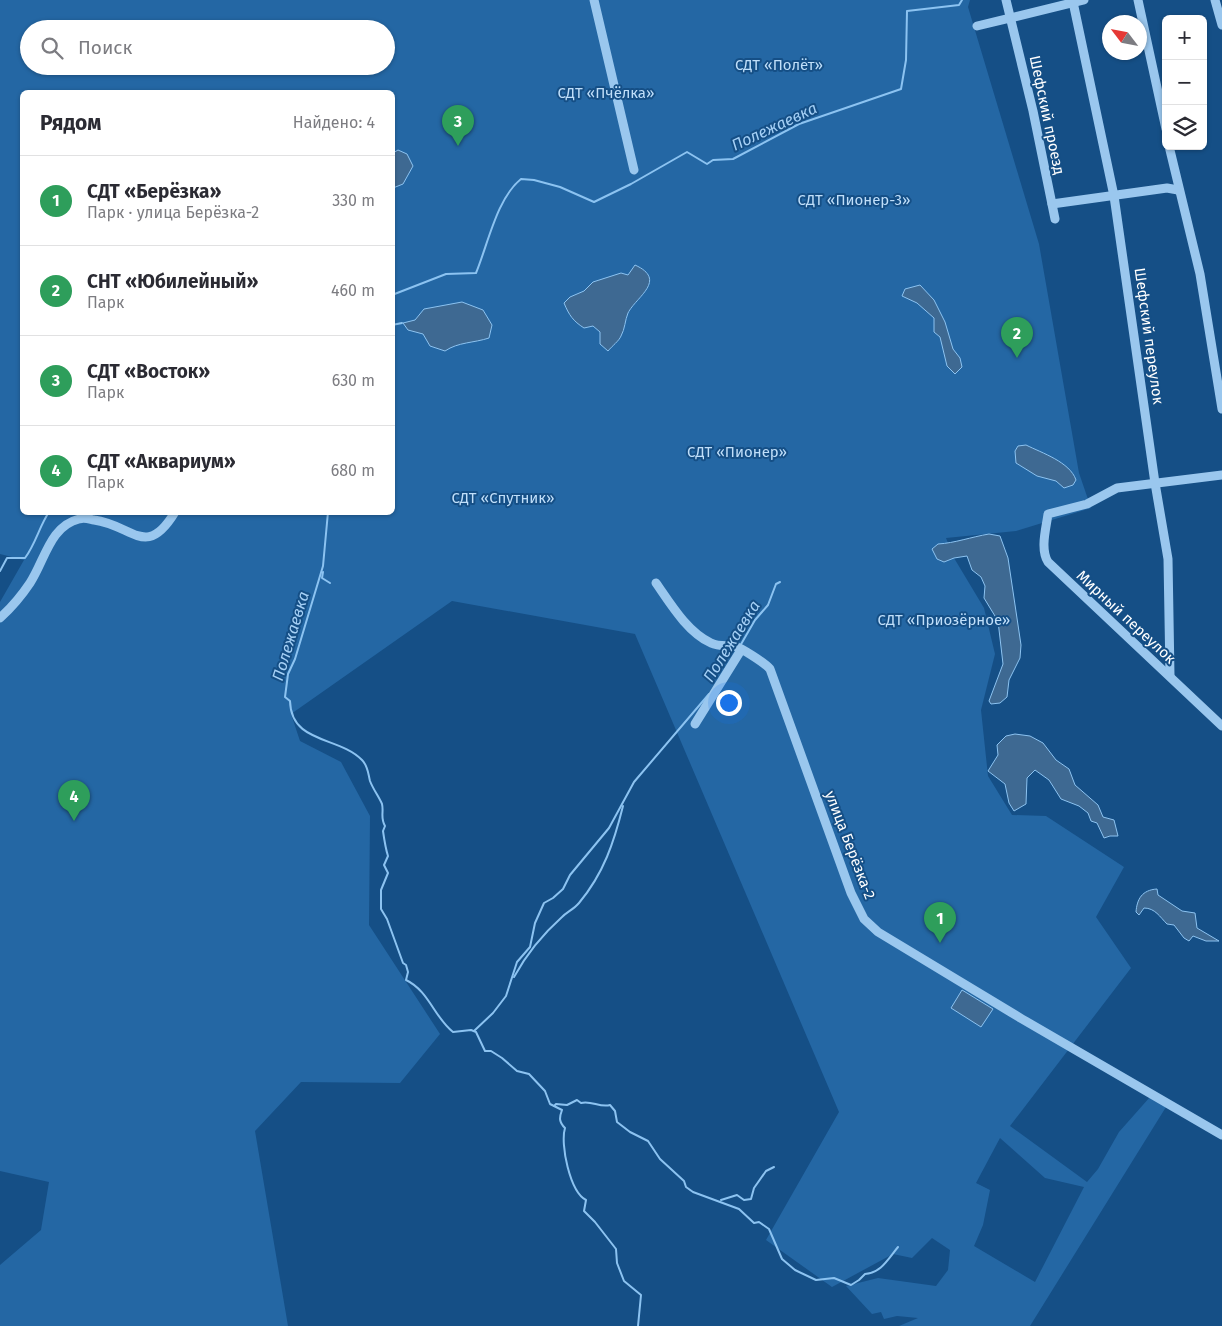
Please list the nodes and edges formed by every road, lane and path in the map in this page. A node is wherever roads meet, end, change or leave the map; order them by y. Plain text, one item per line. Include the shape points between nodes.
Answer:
1 (594, 0) edge
2 (1006, 0) edge
3 (1084, 0) edge
4 (1138, 0) edge
5 (1215, 0) edge
6 (1073, 2) junction
7 (1011, 17) junction
8 (1222, 25) edge
9 (977, 26) dead end
10 (1162, 111) edge
11 (1170, 150) edge
12 (634, 170) dead end
13 (1178, 190) junction
14 (1114, 196) junction
15 (1052, 204) junction
16 (1054, 219) dead end
17 (1222, 409) edge
18 (1222, 475) edge
19 (1155, 483) junction
20 (173, 515) edge
21 (656, 583) dead end
22 (0, 618) edge
23 (741, 650) junction
24 (1170, 676) junction
25 (694, 724) dead end
26 (1222, 726) edge
27 (1222, 1135) edge

1 - 12 street
2 - 7 street, Шефский проезд
3 - 6 street
4 - 10 street
5 - 8 street
6 - 7 street
6 - 14 street, Шефский переулок
7 - 9 street
7 - 15 street, Шефский проезд
11 - 13 street
13 - 14 street via 1167,188
13 - 17 street via 1200,274
14 - 15 street
14 - 19 street, Шефский переулок
15 - 16 street, Шефский проезд
18 - 19 street
19 - 24 street, Шефский переулок via 1169,564
19 - 24 street, Мирный переулок via 1117,488 1088,504 1048,514 1044,556
20 - 22 street via 155,536 143,538 106,521 81,518 65,524 50,542 30,583
21 - 23 street, улица Берёзка-2 via 692,629 710,643 735,646
23 - 25 street
23 - 27 street, улица Берёзка-2 via 762,661 772,674 851,893 864,919 878,932 1022,1019
24 - 26 street, Мирный переулок

